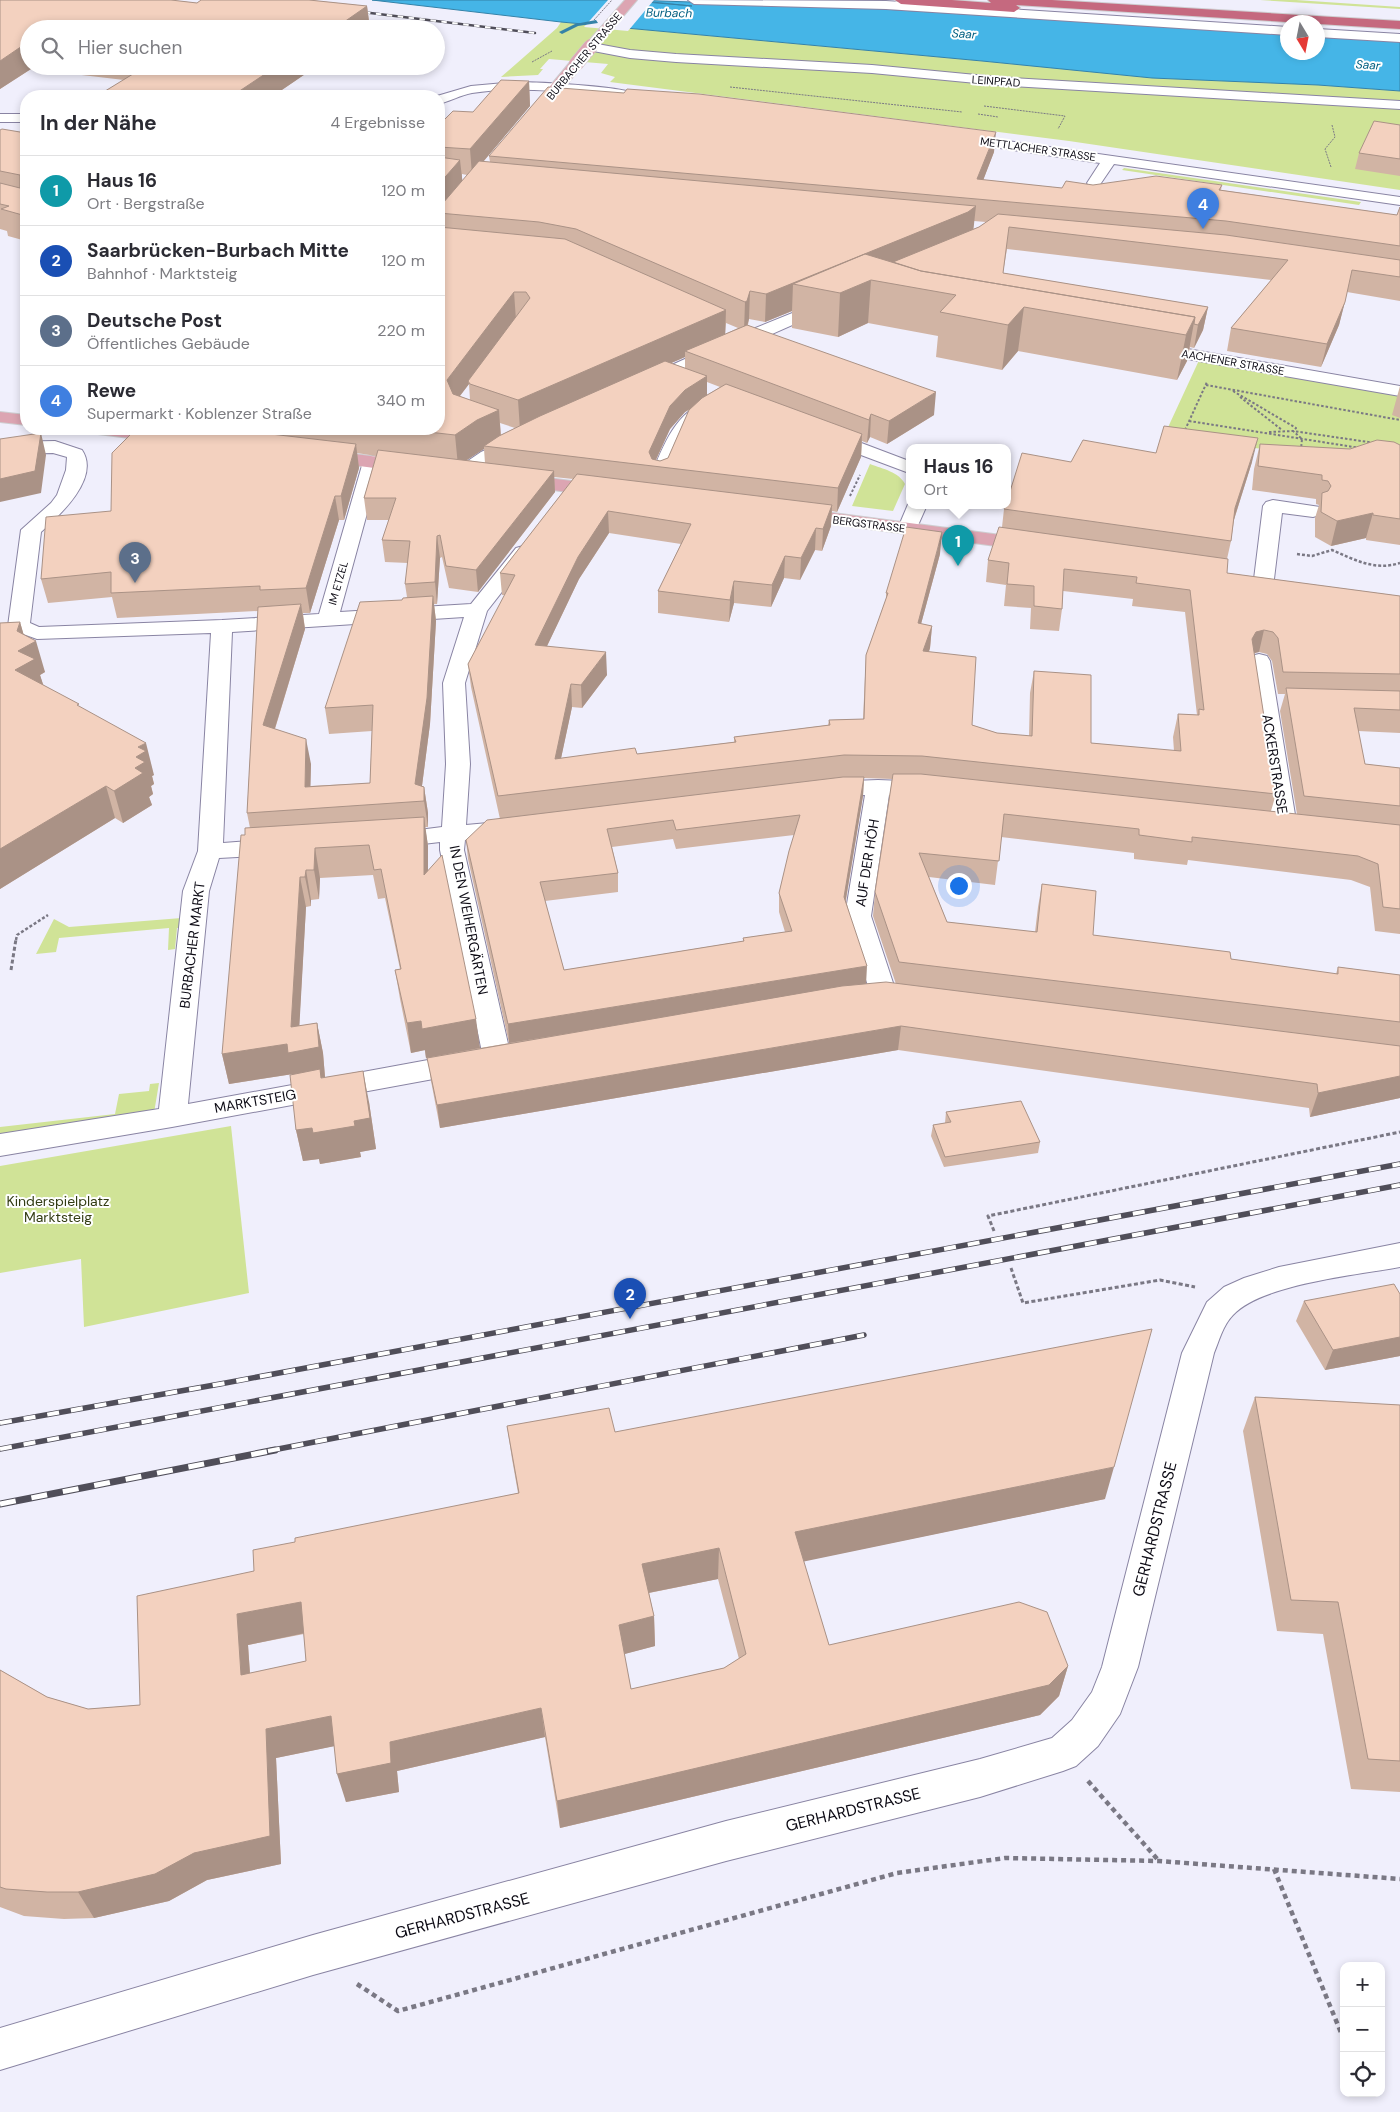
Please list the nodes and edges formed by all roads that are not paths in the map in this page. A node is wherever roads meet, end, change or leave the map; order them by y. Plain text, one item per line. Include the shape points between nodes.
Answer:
1 (631, 0) edge
2 (694, 0) edge
3 (901, 0) edge
4 (994, 0) edge
5 (1098, 0) edge
6 (1397, 14) edge
7 (1280, 22) edge
8 (1325, 23) edge
9 (1400, 25) edge
10 (1280, 31) edge
11 (1325, 33) edge
12 (1400, 38) edge
13 (592, 47) dead end
14 (556, 88) junction
15 (445, 98) edge
16 (648, 98) edge
17 (1400, 105) edge
18 (0, 118) edge
19 (20, 118) edge
20 (522, 129) edge
21 (942, 136) edge
22 (1110, 159) junction
23 (1094, 184) edge
24 (1400, 201) edge
25 (839, 300) edge
26 (724, 330) dead end
27 (744, 339) junction
28 (1133, 344) edge
29 (666, 375) junction
30 (630, 391) edge
31 (1400, 391) edge
32 (0, 416) edge
33 (20, 419) edge
34 (807, 428) edge
35 (500, 432) dead end
36 (150, 435) edge
37 (184, 439) edge
38 (0, 448) edge
39 (299, 453) edge
40 (372, 462) junction
41 (906, 466) edge
42 (445, 471) junction
43 (660, 476) edge
44 (621, 493) edge
45 (915, 509) edge
46 (1313, 511) dead end
47 (773, 512) edge
48 (908, 528) junction
49 (535, 538) edge
50 (1052, 548) edge
51 (1264, 579) edge
52 (477, 610) junction
53 (328, 619) junction
54 (222, 626) junction
55 (1259, 662) dead end
56 (878, 787) junction
57 (949, 791) edge
58 (803, 792) edge
59 (531, 825) edge
60 (1285, 827) edge
61 (454, 835) junction
62 (364, 842) edge
63 (297, 846) edge
64 (210, 851) junction
65 (883, 996) edge
66 (507, 1056) joint
67 (172, 1116) junction
68 (0, 1144) edge
69 (1400, 1255) edge
70 (0, 2049) edge

1 - 14 main road, BURBACHER STRASSE, bridge
2 - 10 street via 877,5
3 - 7 highway via 1204,20
4 - 9 highway
5 - 6 highway
8 - 9 highway
11 - 12 street
13 - 17 street, LEINPFAD via 676,58
14 - 15 street via 487,87
14 - 16 street
14 - 20 main road, BURBACHER STRASSE
18 - 19 street
21 - 22 street, METTLACHER STRASSE
22 - 23 street
22 - 24 street, METTLACHER STRASSE
25 - 27 street
26 - 27 street
27 - 29 street
28 - 31 street, AACHENER STRASSE
29 - 30 street
29 - 43 street via 709,391 694,415 678,432
32 - 33 main road
34 - 41 street
35 - 42 street via 526,437 488,456
36 - 37 main road
38 - 54 street via 55,447 75,454 78,463 69,492 55,511 31,530 20,626 37,633
39 - 40 main road
40 - 42 main road
40 - 53 street, IM ETZEL
42 - 44 main road via 497,478 567,495
45 - 48 street
46 - 51 street via 1273,506
47 - 48 main road, BERGSTRASSE
48 - 50 main road, BERGSTRASSE
49 - 52 street, IN DEN WEIHERGÄRTEN
52 - 53 street, IM ETZEL
52 - 61 street, IN DEN WEIHERGÄRTEN via 454,683 458,764
53 - 54 street
54 - 64 street, BURBACHER MARKT
55 - 60 street, ACKERSTRASSE via 1275,702
56 - 57 street
56 - 58 street
56 - 65 street, AUF DER HÖH via 858,916
59 - 61 street
61 - 62 street
61 - 66 street, IN DEN WEIHERGÄRTEN via 452,850
63 - 64 street
64 - 67 street, BURBACHER MARKT via 196,891
66 - 67 street, MARKTSTEIG
67 - 68 street, MARKTSTEIG
69 - 70 street, GERHARDSTRASSE via 1272,1280 1222,1305 1198,1353 1120,1667 1107,1702 1085,1732 1063,1753 980,1778 726,1841 313,1955

